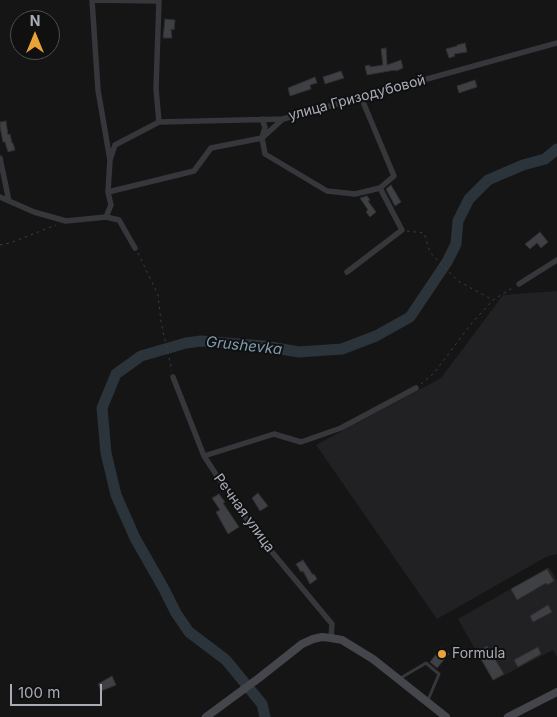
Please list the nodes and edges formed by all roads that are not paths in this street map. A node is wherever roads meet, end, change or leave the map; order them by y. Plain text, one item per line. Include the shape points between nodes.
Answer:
1 (93, 0) edge
2 (158, 1) edge
3 (557, 43) edge
4 (361, 97) junction
5 (283, 118) junction
6 (262, 119) junction
7 (160, 122) junction
8 (262, 138) junction
9 (0, 158) edge
10 (110, 160) junction
11 (380, 188) junction
12 (108, 192) junction
13 (0, 197) edge
14 (9, 201) junction
15 (106, 217) junction
16 (135, 248) road end
17 (557, 260) edge
18 (347, 272) dead end
19 (520, 284) road end
20 (173, 377) road end
21 (416, 388) road end
22 (204, 456) junction
23 (331, 638) junction
24 (399, 679) junction
25 (557, 692) edge
26 (427, 702) junction
27 (206, 717) edge
28 (446, 717) edge
29 (508, 717) edge

1 - 2 street
1 - 10 street via 98,90
2 - 7 street via 156,89
3 - 4 street, улица Гризодубовой
4 - 5 street, улица Гризодубовой
4 - 11 street via 394,176
5 - 6 street, улица Гризодубовой
5 - 8 street
6 - 7 street, улица Гризодубовой
6 - 8 street via 265,127
7 - 10 street, улица Гризодубовой via 115,145
8 - 11 street via 265,154 327,191 355,194
8 - 12 street via 211,148 194,171
9 - 14 street
10 - 12 street
11 - 18 street via 402,230
12 - 15 street via 111,204
13 - 14 street
14 - 15 street via 66,221
15 - 16 street via 119,220
17 - 19 street
20 - 22 street, Речная улица
21 - 22 street via 341,428 302,442 274,434
22 - 23 street, Речная улица via 257,534 332,624
23 - 24 main road via 342,640
23 - 27 main road via 313,638 302,644
24 - 26 main road
24 - 26 lane via 426,663 439,674
25 - 29 main road
26 - 28 main road

